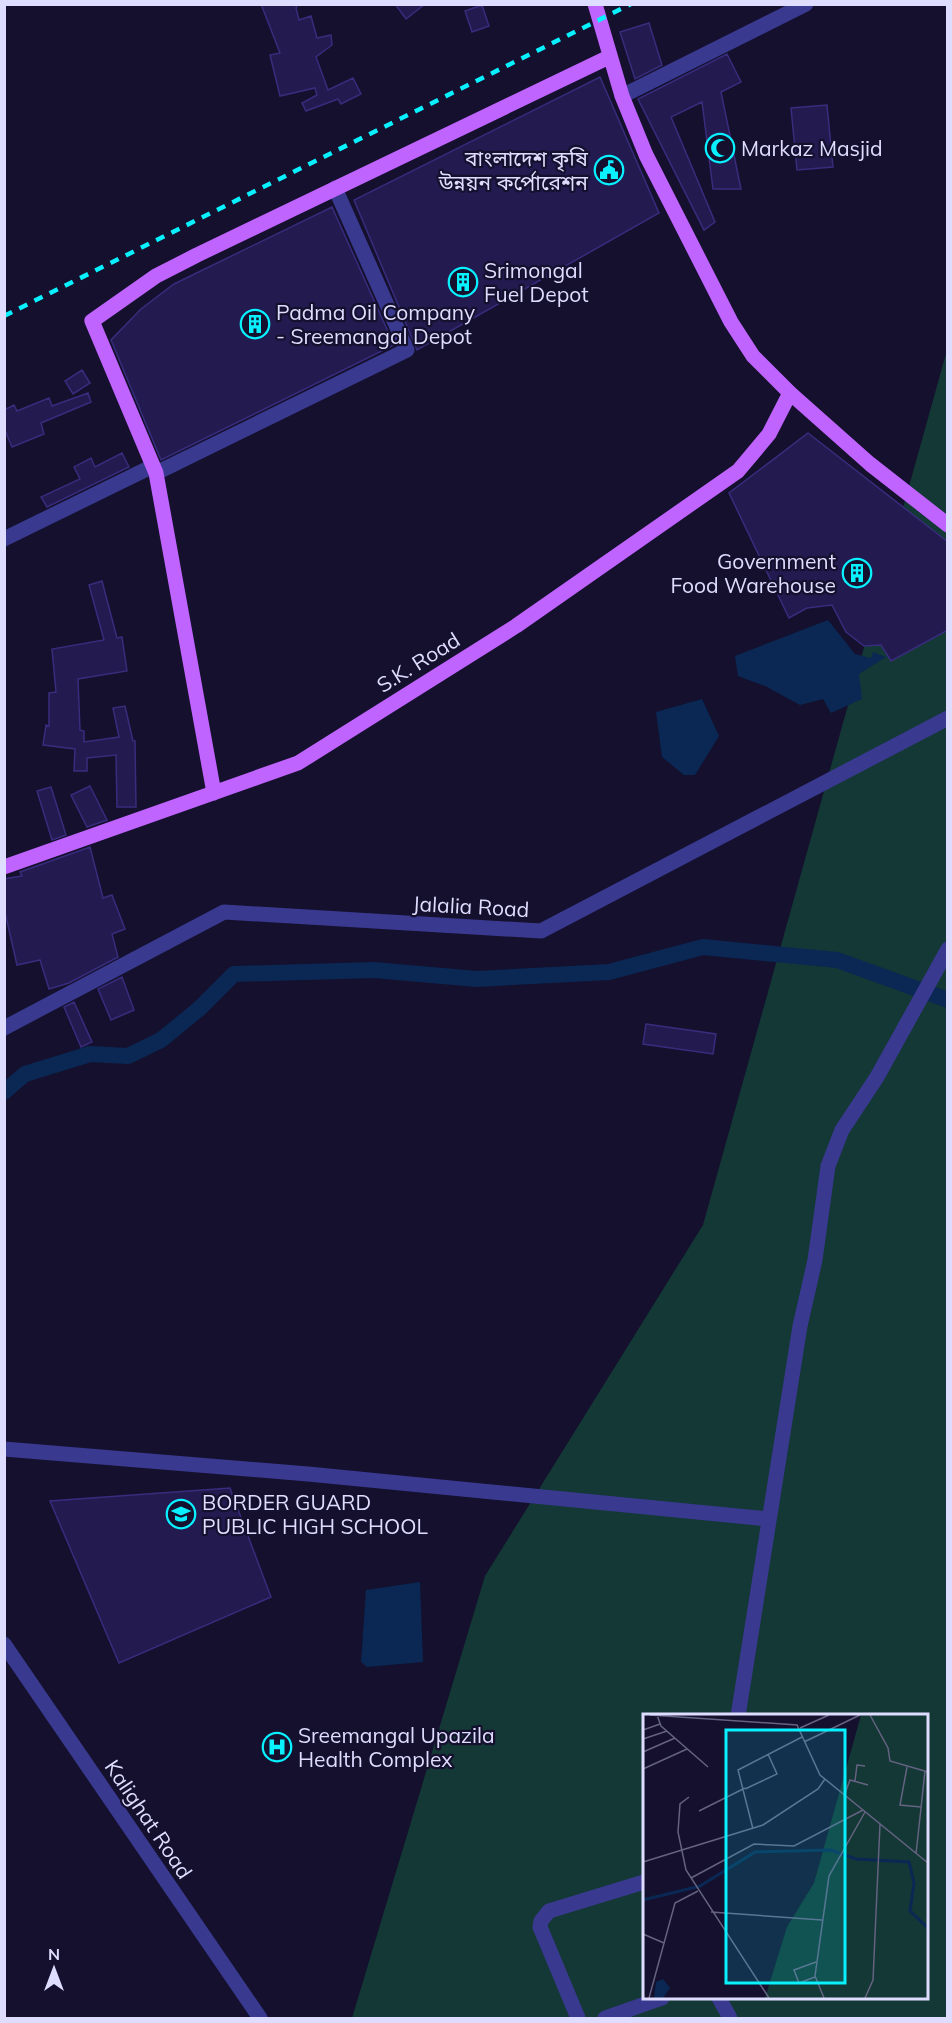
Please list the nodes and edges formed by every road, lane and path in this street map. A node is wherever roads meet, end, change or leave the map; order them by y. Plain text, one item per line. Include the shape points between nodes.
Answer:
1 (595, 4) edge
2 (806, 4) edge
3 (609, 57) junction
4 (622, 96) junction
5 (335, 188) junction
6 (790, 393) junction
7 (154, 469) junction
8 (948, 525) edge
9 (4, 539) edge
10 (948, 718) edge
11 (214, 793) junction
12 (4, 867) edge
13 (948, 949) edge
14 (4, 1028) edge
15 (4, 1449) edge
16 (768, 1519) junction
17 (4, 1644) edge
18 (738, 1714) edge
19 (643, 1883) edge
20 (659, 1999) edge
21 (720, 1999) edge
22 (260, 2019) edge
23 (578, 2019) edge
24 (605, 2019) edge
25 (730, 2019) edge

1 - 3 main road
2 - 4 street
3 - 4 main road
3 - 5 main road
4 - 6 main road via 646,155 731,322 753,356
5 - 7 main road via 156,276 92,321
5 - 7 street via 407,350
6 - 8 main road via 870,464
6 - 11 main road, S.K. Road via 769,434 738,471 526,619 298,763
7 - 9 street
7 - 11 main road
10 - 14 street, Jalalia Road via 541,931 224,912
11 - 12 main road, S.K. Road
13 - 16 street via 877,1077 842,1130 828,1166
15 - 16 street
16 - 18 street
17 - 22 street, Kalighat Road
19 - 23 street via 549,1911 541,1921 540,1928
20 - 24 street
21 - 25 street

